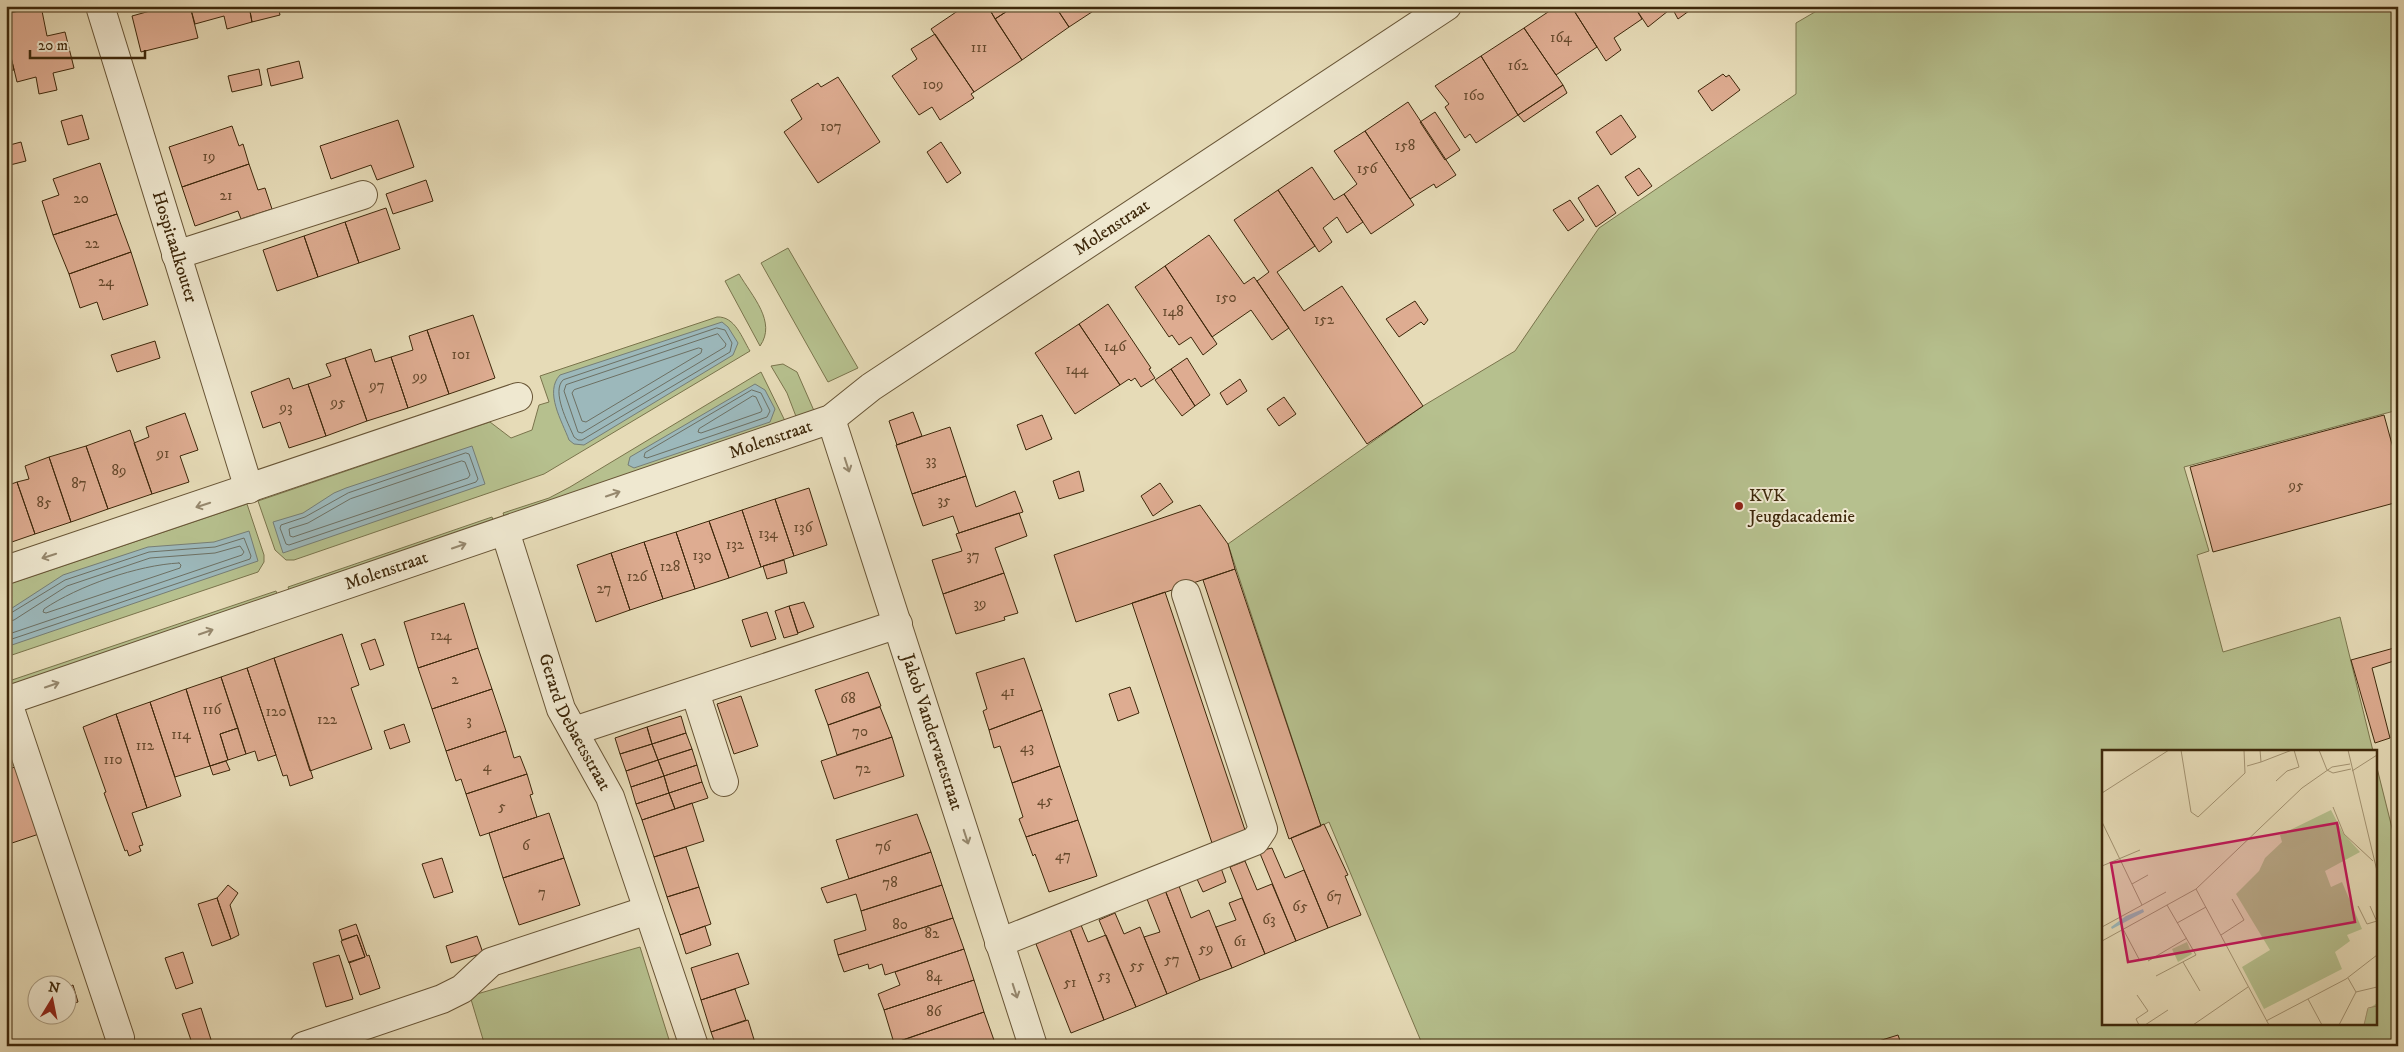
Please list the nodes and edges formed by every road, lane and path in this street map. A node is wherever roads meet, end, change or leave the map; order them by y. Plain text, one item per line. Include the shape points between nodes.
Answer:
1 (100, 6) edge
2 (1447, 6) edge
3 (363, 195) dead end
4 (176, 255) junction
5 (518, 397) dead end
6 (831, 419) junction
7 (249, 490) junction
8 (506, 531) junction
9 (6, 570) edge
10 (1186, 594) dead end
11 (898, 624) junction
12 (695, 692) junction
13 (6, 700) edge
14 (574, 731) junction
15 (724, 782) dead end
16 (648, 910) junction
17 (999, 943) junction
18 (120, 1038) dead end
19 (304, 1046) edge
20 (694, 1046) edge
21 (1033, 1046) edge

1 - 4 street, Hospitaalkouter
2 - 6 street, Molenstraat via 871,387
3 - 4 street
4 - 7 street, Hospitaalkouter
5 - 7 street
8 -> 6 street, Molenstraat
6 -> 11 street, Jakob Vandervaetstraat
7 -> 9 street
13 -> 8 street, Molenstraat
8 - 14 street, Gerard Debaetsstraat via 561,709
10 - 17 street via 1263,829 1255,841
11 - 12 street
11 -> 17 street, Jakob Vandervaetstraat
12 - 14 street
12 - 15 street
13 - 18 street
14 - 16 street, Gerard Debaetsstraat via 610,797
16 - 19 street via 491,962 462,989 442,999
16 - 20 street, Gerard Debaetsstraat
17 -> 21 street, Jakob Vandervaetstraat

